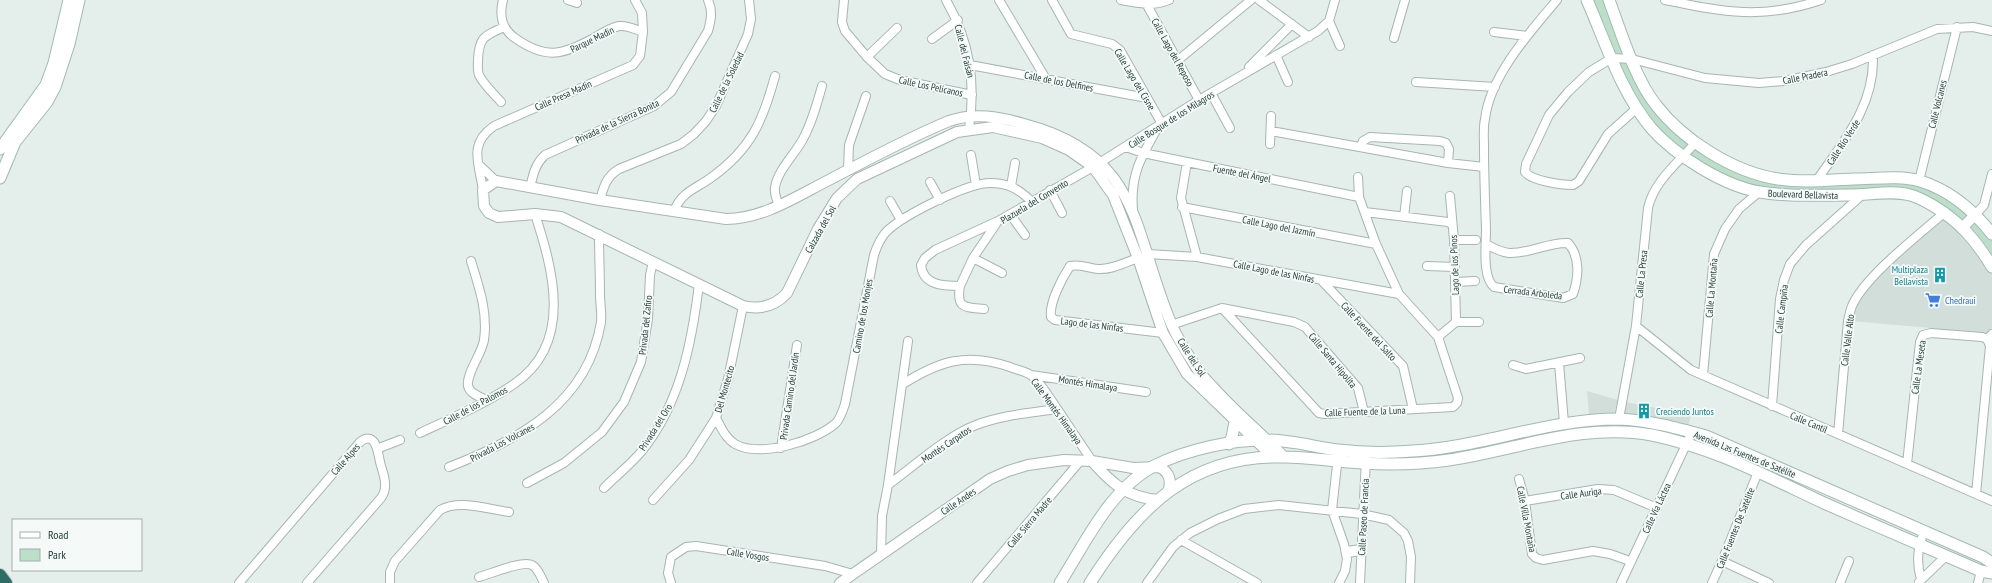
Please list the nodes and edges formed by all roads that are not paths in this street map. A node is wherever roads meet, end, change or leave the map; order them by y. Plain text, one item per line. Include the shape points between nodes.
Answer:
1 (69, 0) edge
2 (79, 0) edge
3 (503, 0) edge
4 (568, 0) edge
5 (635, 0) edge
6 (708, 0) edge
7 (750, 0) edge
8 (844, 0) edge
9 (946, 0) edge
10 (998, 0) edge
11 (1052, 0) edge
12 (1121, 0) edge
13 (1169, 0) edge
14 (1251, 0) edge
15 (1259, 0) edge
16 (1335, 0) edge
17 (1405, 0) edge
18 (1557, 0) edge
19 (1587, 0) edge
20 (1609, 0) edge
21 (1665, 0) edge
22 (1821, 0) edge
23 (577, 3) dead end
24 (1146, 5) junction
25 (958, 20) junction
26 (1329, 21) junction
27 (1292, 24) junction
28 (504, 27) junction
29 (1957, 27) junction
30 (897, 28) dead end
31 (1992, 31) edge
32 (643, 32) junction
33 (1494, 32) dead end
34 (1523, 35) junction
35 (1309, 37) junction
36 (1394, 38) dead end
37 (932, 39) dead end
38 (1340, 46) dead end
39 (1276, 55) junction
40 (1873, 55) junction
41 (867, 57) junction
42 (1612, 58) junction
43 (1632, 59) junction
44 (1177, 61) junction
45 (970, 65) junction
46 (1242, 75) junction
47 (775, 76) dead end
48 (1046, 78) junction
49 (1288, 82) dead end
50 (1416, 82) dead end
51 (822, 86) dead end
52 (1495, 87) junction
53 (1211, 93) junction
54 (972, 95) junction
55 (866, 96) dead end
56 (1147, 98) junction
57 (1199, 100) junction
58 (501, 102) dead end
59 (1636, 108) junction
60 (1271, 116) dead end
61 (971, 117) junction
62 (1160, 125) junction
63 (1230, 128) dead end
64 (969, 129) junction
65 (1271, 131) junction
66 (1695, 143) junction
67 (1270, 144) dead end
68 (1126, 147) junction
69 (1361, 147) junction
70 (0, 149) edge
71 (1143, 153) junction
72 (971, 155) dead end
73 (1683, 157) junction
74 (1187, 162) junction
75 (1015, 163) dead end
76 (1448, 163) junction
77 (479, 165) junction
78 (1097, 165) junction
79 (1484, 167) junction
80 (848, 170) junction
81 (1992, 174) edge
82 (1358, 177) dead end
83 (0, 178) edge
84 (1817, 180) junction
85 (496, 181) junction
86 (1919, 181) junction
87 (930, 182) dead end
88 (976, 185) junction
89 (1011, 186) junction
90 (530, 188) junction
91 (482, 190) junction
92 (1050, 190) junction
93 (1407, 191) dead end
94 (1759, 192) junction
95 (1862, 195) junction
96 (1450, 196) dead end
97 (1360, 197) junction
98 (600, 200) junction
99 (940, 200) junction
100 (890, 201) dead end
101 (1031, 201) junction
102 (779, 206) junction
103 (1182, 207) junction
104 (674, 211) junction
105 (1365, 212) junction
106 (1944, 212) junction
107 (1062, 213) dead end
108 (1134, 213) junction
109 (535, 214) junction
110 (1010, 214) junction
111 (1976, 214) junction
112 (1404, 217) junction
113 (900, 220) junction
114 (998, 221) junction
115 (1451, 224) junction
116 (1963, 227) junction
117 (599, 234) junction
118 (1992, 234) edge
119 (1025, 235) dead end
120 (1454, 240) junction
121 (1476, 240) dead end
122 (1376, 244) junction
123 (1486, 244) junction
124 (1143, 256) junction
125 (1197, 257) junction
126 (973, 258) junction
127 (471, 261) dead end
128 (653, 262) junction
129 (1427, 266) dead end
130 (1455, 267) junction
131 (1992, 267) edge
132 (1002, 273) dead end
133 (1322, 281) junction
134 (1475, 281) dead end
135 (1455, 282) junction
136 (699, 284) junction
137 (960, 286) junction
138 (1399, 294) junction
139 (743, 306) junction
140 (1222, 308) junction
141 (984, 309) dead end
142 (1456, 322) junction
143 (1479, 322) dead end
144 (1171, 325) junction
145 (1636, 326) junction
146 (1163, 333) junction
147 (1438, 337) junction
148 (1990, 337) edge
149 (908, 341) dead end
150 (797, 345) dead end
151 (1580, 358) dead end
152 (1559, 363) junction
153 (1513, 365) dead end
154 (1031, 375) junction
155 (1703, 375) junction
156 (903, 384) junction
157 (1146, 392) dead end
158 (487, 400) junction
159 (1772, 406) junction
160 (1057, 409) junction
161 (1413, 409) junction
162 (1364, 412) junction
163 (716, 418) junction
164 (1619, 419) junction
165 (1235, 422) junction
166 (1576, 422) junction
167 (1564, 423) junction
168 (1692, 432) junction
169 (420, 433) dead end
170 (1578, 434) junction
171 (1838, 434) junction
172 (400, 440) dead end
173 (1262, 440) junction
174 (1229, 444) junction
175 (1299, 444) junction
176 (1685, 444) junction
177 (379, 448) junction
178 (782, 448) junction
179 (1339, 450) junction
180 (1367, 452) junction
181 (1278, 457) junction
182 (1297, 457) junction
183 (1081, 460) junction
184 (1092, 461) junction
185 (1338, 462) junction
186 (1365, 464) junction
187 (1907, 464) junction
188 (1154, 466) junction
189 (449, 467) dead end
190 (1758, 472) junction
191 (1519, 479) dead end
192 (528, 483) dead end
193 (888, 485) junction
194 (604, 488) dead end
195 (1123, 491) junction
196 (1168, 492) junction
197 (1976, 494) junction
198 (653, 500) dead end
199 (1158, 500) junction
200 (1525, 501) junction
201 (1992, 501) edge
202 (1869, 506) junction
203 (1657, 508) junction
204 (1332, 510) junction
205 (509, 512) dead end
206 (1362, 514) junction
207 (1862, 520) junction
208 (1924, 532) junction
209 (1181, 540) junction
210 (1919, 544) junction
211 (1361, 550) junction
212 (1346, 552) junction
213 (881, 554) junction
214 (1946, 556) junction
215 (1989, 560) edge
216 (1630, 561) junction
217 (1722, 561) junction
218 (1849, 561) dead end
219 (1981, 571) junction
220 (853, 574) junction
221 (1992, 574) edge
222 (0, 575) edge
223 (479, 577) dead end
224 (1920, 581) edge
225 (6, 583) edge
226 (239, 583) edge
227 (307, 583) edge
228 (390, 583) edge
229 (544, 583) edge
230 (670, 583) edge
231 (840, 583) edge
232 (977, 583) edge
233 (1060, 583) edge
234 (1090, 583) edge
235 (1147, 583) edge
236 (1257, 583) edge
237 (1339, 583) edge
238 (1360, 583) edge
239 (1410, 583) edge
240 (1620, 583) edge
241 (1712, 583) edge
242 (1769, 583) edge
243 (1840, 583) edge
244 (1978, 583) edge

1 - 70 main road via 54,64 46,85
2 - 83 main road via 69,44 55,87 47,102 15,142
3 - 28 street via 501,18
4 - 23 street
5 - 32 street, Calle Presa Madin via 642,13
6 - 90 street, Privada de la Sierra Bonita via 711,8 708,31 664,100 545,155 535,168
7 - 98 street, Calle de la Soledad via 751,19 748,34 716,106 706,121 681,144 612,174 606,179
8 - 41 street, Calle Los Pelicanos via 842,22 845,31
9 - 25 street, Calle del Faisán
10 - 48 street
11 - 56 street, Calle Lago del Cisne via 1071,34 1116,46
12 - 24 street
13 - 24 street
14 - 44 street
15 - 27 street
16 - 26 street
17 - 36 street
18 - 34 street, Cerrada Arboleda
19 - 42 main road, Boulevard Bellavista
20 - 43 main road, Boulevard Bellavista
21 - 22 street via 1745,13 1789,10
24 - 44 street, Calle Lago del Reposo
25 - 37 street
25 - 45 street, Calle del Faisán
26 - 35 street, Calle Bosque de los Milagros
26 - 38 street
27 - 35 street
27 - 46 street, Calle Bosque de los Milagros
28 - 32 street, Parque Madin via 522,43 551,54 563,53 616,27 630,27
28 - 58 street via 489,33 481,41 478,67 482,79
29 - 31 street, Calle Pradera
29 - 40 street, Calle Pradera via 1937,29
29 - 86 street, Calle Volcanes
30 - 41 street
32 - 77 street, Calle Presa Madin via 640,56 633,65 494,126 484,133 478,143 476,155
33 - 34 street
34 - 52 street, Cerrada Arboleda
35 - 39 street, Calle Bosque de los Milagros
39 - 46 street, Calle Bosque de los Milagros
39 - 49 street
40 - 43 street, Calle Pradera via 1826,72 1759,83 1705,78
40 - 84 street, Calle Río Verde via 1872,76 1861,113
41 - 54 street, Calle Los Pelicanos via 892,78
42 - 43 street, Calle Pradera
42 - 59 main road, Boulevard Bellavista
42 - 59 street via 1589,72 1549,115 1526,164 1525,172 1535,179 1574,185 1608,134
43 - 66 main road, Boulevard Bellavista via 1655,105
44 - 57 street, Calle Lago del Reposo
45 - 48 street, Calle de los Delfines
45 - 54 street, Calle del Faisán
46 - 53 street, Calle Bosque de los Milagros
47 - 104 street via 767,108 746,144 721,170 681,197
48 - 56 street, Calle de los Delfines
50 - 52 street
51 - 102 street via 808,129 775,187
52 - 79 street, Cerrada Arboleda via 1484,119
53 - 57 street, Calle Bosque de los Milagros
53 - 63 street
54 - 61 street, Calle del Faisán
55 - 80 street via 849,145
56 - 62 street, Calle Lago del Cisne
57 - 62 street, Calle Bosque de los Milagros
59 - 73 main road, Boulevard Bellavista via 1653,129
60 - 65 street
61 - 64 street, Calle del Faisán
61 - 78 street, Calzada del Sol via 998,117 1044,129 1070,140
61 - 80 street, Calzada del Sol via 950,121
62 - 68 street, Calle Bosque de los Milagros
62 - 71 street
64 - 78 street, Calzada del Sol via 993,127 1042,138
64 - 139 street, Calzada del Sol via 947,136 857,179 833,204 787,293 772,305 751,308
65 - 67 street
65 - 69 street
66 - 73 street, Calle La Presa
66 - 84 main road, Boulevard Bellavista via 1758,174 1777,179
68 - 71 street, Fuente del Ángel
68 - 78 street, Calle Bosque de los Milagros
69 - 76 street
69 - 76 street via 1363,141 1370,137 1440,141 1446,143 1449,148
71 - 74 street, Fuente del Ángel
71 - 108 street via 1136,168 1132,195
72 - 88 street
73 - 94 main road, Boulevard Bellavista via 1719,177
73 - 145 street, Calle La Presa via 1650,196
74 - 97 street, Fuente del Ángel
74 - 103 street
75 - 89 street
76 - 79 street
77 - 85 street
77 - 91 street, Calzada del Sol
78 - 92 street, Plazuela del Convento
78 - 108 street, Calzada del Sol via 1122,187
78 - 124 street, Calzada del Sol
79 - 123 street, Cerrada Arboleda
80 - 102 street, Calzada del Sol
81 - 111 street via 1984,204
82 - 97 street
84 - 86 main road, Boulevard Bellavista via 1892,178
85 - 90 street, Calzada del Sol
85 - 91 street
86 - 111 main road, Boulevard Bellavista via 1955,198
87 - 99 street
88 - 89 street, Camino de los Monjes via 991,183
88 - 99 street, Camino de los Monjes
89 - 101 street, Camino de los Monjes via 1021,190
90 - 98 street, Calzada del Sol
91 - 109 street, Calzada del Sol via 484,206 489,213 498,216
92 - 101 street, Plazuela del Convento
92 - 107 street
93 - 112 street
94 - 95 main road, Boulevard Bellavista via 1800,196
94 - 155 street, Calle La Montaña via 1739,209 1728,224 1714,254
95 - 106 main road, Boulevard Bellavista via 1910,195
95 - 159 street, Calle Campiña via 1806,245 1790,264 1780,299
96 - 115 street
97 - 105 street
98 - 104 street, Calzada del Sol
99 - 113 street, Camino de los Monjes
100 - 113 street
101 - 110 street, Plazuela del Convento
102 - 104 street, Calzada del Sol via 740,219
103 - 122 street, Calle Lago del Jazmín
103 - 125 street
105 - 112 street, Lago de los Pinos
105 - 122 street
106 - 116 main road, Boulevard Bellavista
106 - 171 street, Calle Valle Alto via 1884,266 1862,290 1852,306 1848,321
108 - 124 street, Calzada del Sol
109 - 117 street, Calzada del Sol via 561,217
109 - 158 street, Calle de los Palomos via 550,266 554,296 554,317 549,338 536,363 516,383
110 - 114 street, Plazuela del Convento
110 - 119 street
111 - 116 street
111 - 118 main road, Boulevard Bellavista
112 - 115 street, Lago de los Pinos
113 - 178 street, Camino de los Monjes via 886,232 874,255 845,404 837,422 822,433
114 - 126 street, Plazuela del Convento
114 - 137 street via 935,250 925,258 921,265 922,272 928,280 936,284
115 - 120 street, Lago de los Pinos
116 - 131 main road, Boulevard Bellavista via 1980,246
117 - 128 street, Calzada del Sol
117 - 189 street, Privada Los Volcanes via 601,322 589,362 565,399 536,424 483,454
120 - 121 street
120 - 130 street, Lago de los Pinos
122 - 138 street
123 - 123 street, Cerrada Arboleda via 1509,253 1568,242 1577,260 1576,286 1573,294 1563,298 1494,287 1487,275
124 - 125 street, Calle Lago de las Ninfas
124 - 144 street, Calle del Sol
124 - 146 street, Calle del Sol
124 - 146 street, Lago de las Ninfas via 1113,267 1099,269 1080,264 1070,266 1050,310 1051,316 1055,320
125 - 133 street, Calle Lago de las Ninfas
126 - 132 street
126 - 137 street, Plazuela del Convento
127 - 158 street via 482,298 485,322 484,341 468,379 468,387 474,394
128 - 136 street, Calzada del Sol
128 - 192 street, Privada del Zafiro via 641,362 624,402 602,432 564,463
129 - 130 street
130 - 135 street, Lago de los Pinos
133 - 138 street, Calle Lago de las Ninfas
133 - 161 street, Calle Fuente del Salto via 1403,366
134 - 135 street
135 - 142 street, Lago de los Pinos
136 - 139 street, Calzada del Sol
136 - 194 street, Privada del Oro via 683,371 668,409 641,451
137 - 141 street via 958,297 963,306
138 - 147 street
139 - 163 street, Del Montecito via 728,379
140 - 144 street, Calle Santa Hipolita
140 - 162 street, Calle Fuente de la Luna via 1319,413
140 - 162 street, Calle Santa Hipolita via 1294,322 1305,328 1358,388
142 - 143 street
142 - 147 street
144 - 173 street, Calle del Sol via 1197,370
145 - 155 street, Calle Cantil via 1680,362
145 - 164 street, Calle La Presa
146 - 165 street, Calle del Sol via 1186,374
147 - 161 street, Calle Fuente de la Luna via 1458,398 1457,403 1453,407
148 - 187 street, Calle La Meseta via 1931,333 1923,335 1920,342
148 - 197 street
149 - 156 street
150 - 178 street, Privada Camino del Jardín
151 - 152 street
152 - 153 street via 1526,369
152 - 167 street
154 - 156 street, Calle Montés Himalaya via 1006,366 959,360 925,370
154 - 157 street, Montés Himalaya
154 - 160 street, Calle Montés Himalaya
155 - 159 street, Calle Cantil
156 - 193 street
158 - 169 street, Calle de los Palomos
159 - 171 street, Calle Cantil
160 - 184 street, Calle Montés Himalaya
160 - 193 street, Montés Carpatos via 1004,416 977,424 962,431
161 - 162 street, Calle Fuente de la Luna
163 - 178 street, Camino de los Monjes via 727,438 736,445 753,450
163 - 198 street, Del Montecito via 689,460
164 - 166 main road, Avenida Las Fuentes de Satélite
164 - 168 main road, Avenida Las Fuentes de Satélite
165 - 173 street, Calle del Sol
165 - 174 main road
166 - 167 main road, Avenida Las Fuentes de Satélite
166 - 170 main road
167 - 180 main road, Avenida Las Fuentes de Satélite via 1442,448
168 - 176 street, Calle Vía Láctea
168 - 202 main road, Avenida Las Fuentes de Satélite
170 - 176 main road, Avenida Las Fuentes de Satélite via 1631,433 1651,435
170 - 186 main road, Avenida Las Fuentes de Satélite via 1556,436 1450,460
171 - 187 street, Calle Cantil
172 - 177 street
173 - 174 main road, Avenida Las Fuentes de Satélite
173 - 175 main road, Avenida Las Fuentes de Satélite
173 - 181 street, Calle del Sol
174 - 188 main road, Avenida Las Fuentes de Satélite via 1176,456
175 - 179 main road, Avenida Las Fuentes de Satélite
175 - 182 main road
176 - 190 main road, Avenida Las Fuentes de Satélite
176 - 203 street, Calle Vía Láctea
177 - 226 street, Calle Alpes via 371,439 367,438 360,442
177 - 227 street via 386,480 383,494
179 - 180 main road, Avenida Las Fuentes de Satélite
179 - 185 street
180 - 186 street, Calle Paseo de Francia
181 - 182 main road, Avenida Las Fuentes de Satélite
181 - 196 main road, Avenida Las Fuentes de Satélite via 1230,462 1186,480
182 - 185 main road, Avenida Las Fuentes de Satélite
183 - 184 street, Calle Andes
183 - 213 street, Calle Andes via 1028,465 990,479
183 - 232 street, Calle Sierra Madre
184 - 188 street via 1132,468
184 - 195 street, Calle Montés Himalaya
185 - 186 main road, Avenida Las Fuentes de Satélite
185 - 204 street
186 - 206 street, Calle Paseo de Francia
187 - 197 street, Calle Cantil
188 - 195 main road, Avenida Las Fuentes de Satélite
188 - 196 street via 1163,468 1169,475 1171,483
190 - 207 main road, Avenida Las Fuentes de Satélite
190 - 217 street, Calle Fuentes De Satélite
191 - 200 street, Calle Villa Montaña
193 - 213 street via 882,516
195 - 199 street, Calle Montés Himalaya
195 - 233 main road, Avenida Las Fuentes de Satélite via 1104,513
196 - 199 main road, Avenida Las Fuentes de Satélite
197 - 201 street, Calle Cantil
199 - 234 main road, Avenida Las Fuentes de Satélite via 1125,532
200 - 203 street, Calle Auriga via 1598,489 1614,490
200 - 216 street, Calle Villa Montaña via 1532,554 1536,558 1543,560 1593,551
202 - 207 main road
202 - 208 main road, Avenida Las Fuentes de Satélite
203 - 216 street, Calle Vía Láctea
204 - 206 street
204 - 209 street via 1279,505 1255,507 1218,518
204 - 212 street
205 - 228 street via 448,505 440,510 395,561 390,572
206 - 211 street, Calle Paseo de Francia
206 - 239 street via 1389,520 1404,533 1410,550
207 - 210 main road, Avenida Las Fuentes de Satélite
208 - 210 street
208 - 215 main road, Avenida Las Fuentes de Satélite
209 - 235 street via 1158,565
209 - 236 street
210 - 214 main road, Avenida Las Fuentes de Satélite
210 - 224 street via 1917,566
211 - 212 street
211 - 238 street, Calle Paseo de Francia
212 - 237 street via 1345,572
213 - 220 street, Calle Andes
214 - 219 main road, Avenida Las Fuentes de Satélite
214 - 224 street
216 - 240 street, Calle Vía Láctea
217 - 241 street, Calle Fuentes De Satélite
217 - 242 street
218 - 243 street
219 - 221 main road, Avenida Las Fuentes de Satélite
219 - 244 street
220 - 230 street, Calle Vosgos via 825,566 696,546 686,547 671,557 668,565
220 - 231 street, Calle Andes
222 - 225 highway
223 - 229 street via 522,564 531,564

